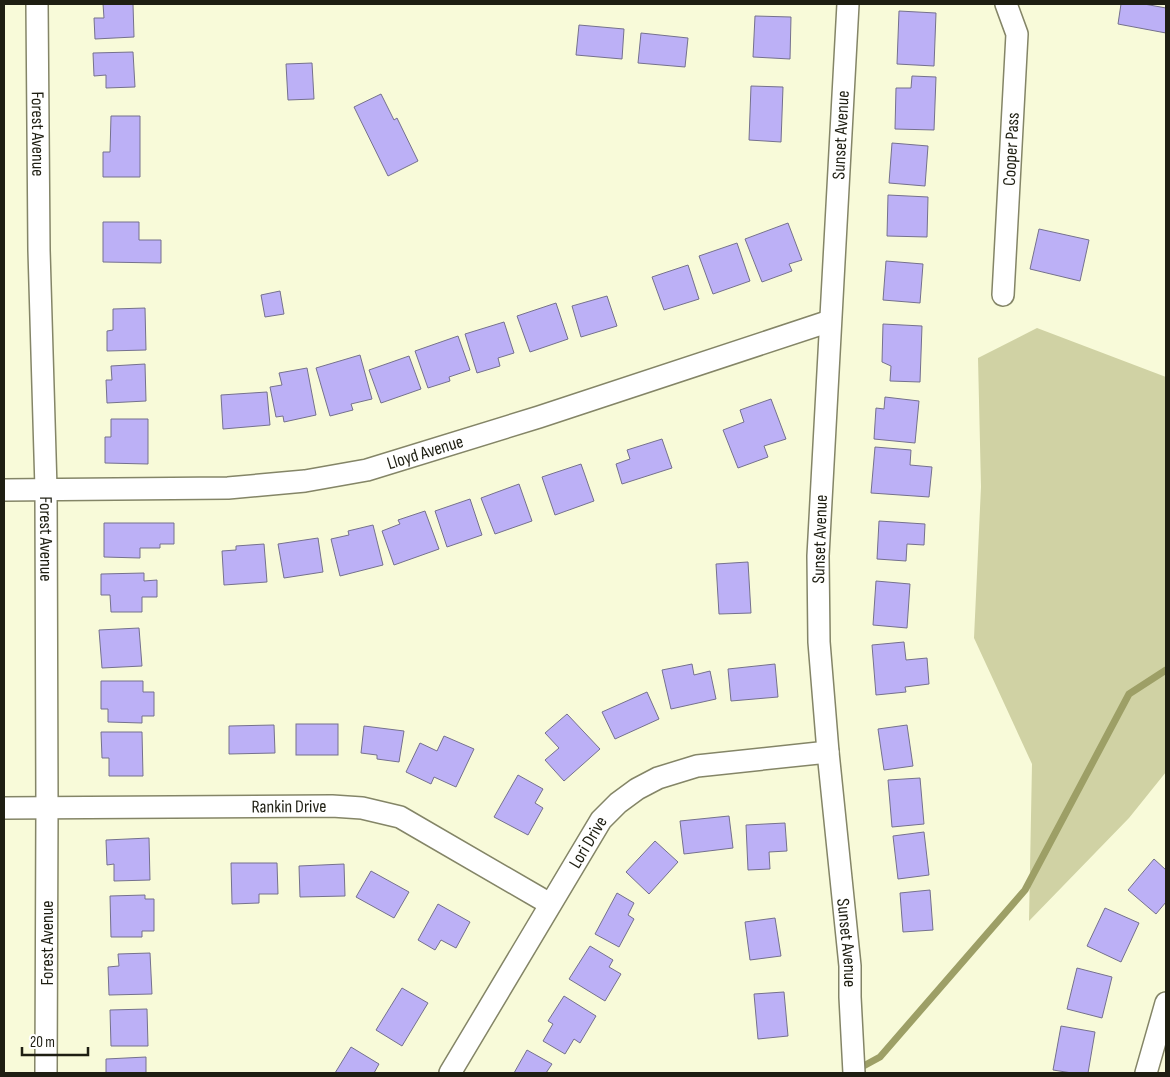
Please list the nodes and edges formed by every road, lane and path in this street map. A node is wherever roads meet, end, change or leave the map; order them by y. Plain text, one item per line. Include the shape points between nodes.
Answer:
1 (37, 4) edge
2 (848, 4) edge
3 (1006, 4) edge
4 (1003, 295) dead end
5 (830, 322) junction
6 (46, 489) junction
7 (4, 490) edge
8 (828, 752) junction
9 (4, 808) edge
10 (47, 808) junction
11 (550, 904) junction
12 (1166, 1003) edge
13 (46, 1073) edge
14 (450, 1073) edge
15 (854, 1073) edge
16 (1146, 1073) edge

1 - 6 street, Forest Avenue via 39,250
2 - 5 street, Sunset Avenue
3 - 4 street, Cooper Pass via 1017,34
5 - 6 street, Lloyd Avenue via 366,470 305,481 228,488
5 - 8 street, Sunset Avenue via 818,556 819,642
6 - 7 street, Lloyd Avenue
6 - 10 street, Forest Avenue
8 - 11 street, Lori Drive via 697,766 658,778 637,789 601,820
8 - 15 street, Sunset Avenue via 850,966
9 - 10 street, Rankin Drive
10 - 11 street, Rankin Drive via 362,808 400,818
10 - 13 street, Forest Avenue
11 - 14 street, Lori Drive
12 - 16 street

